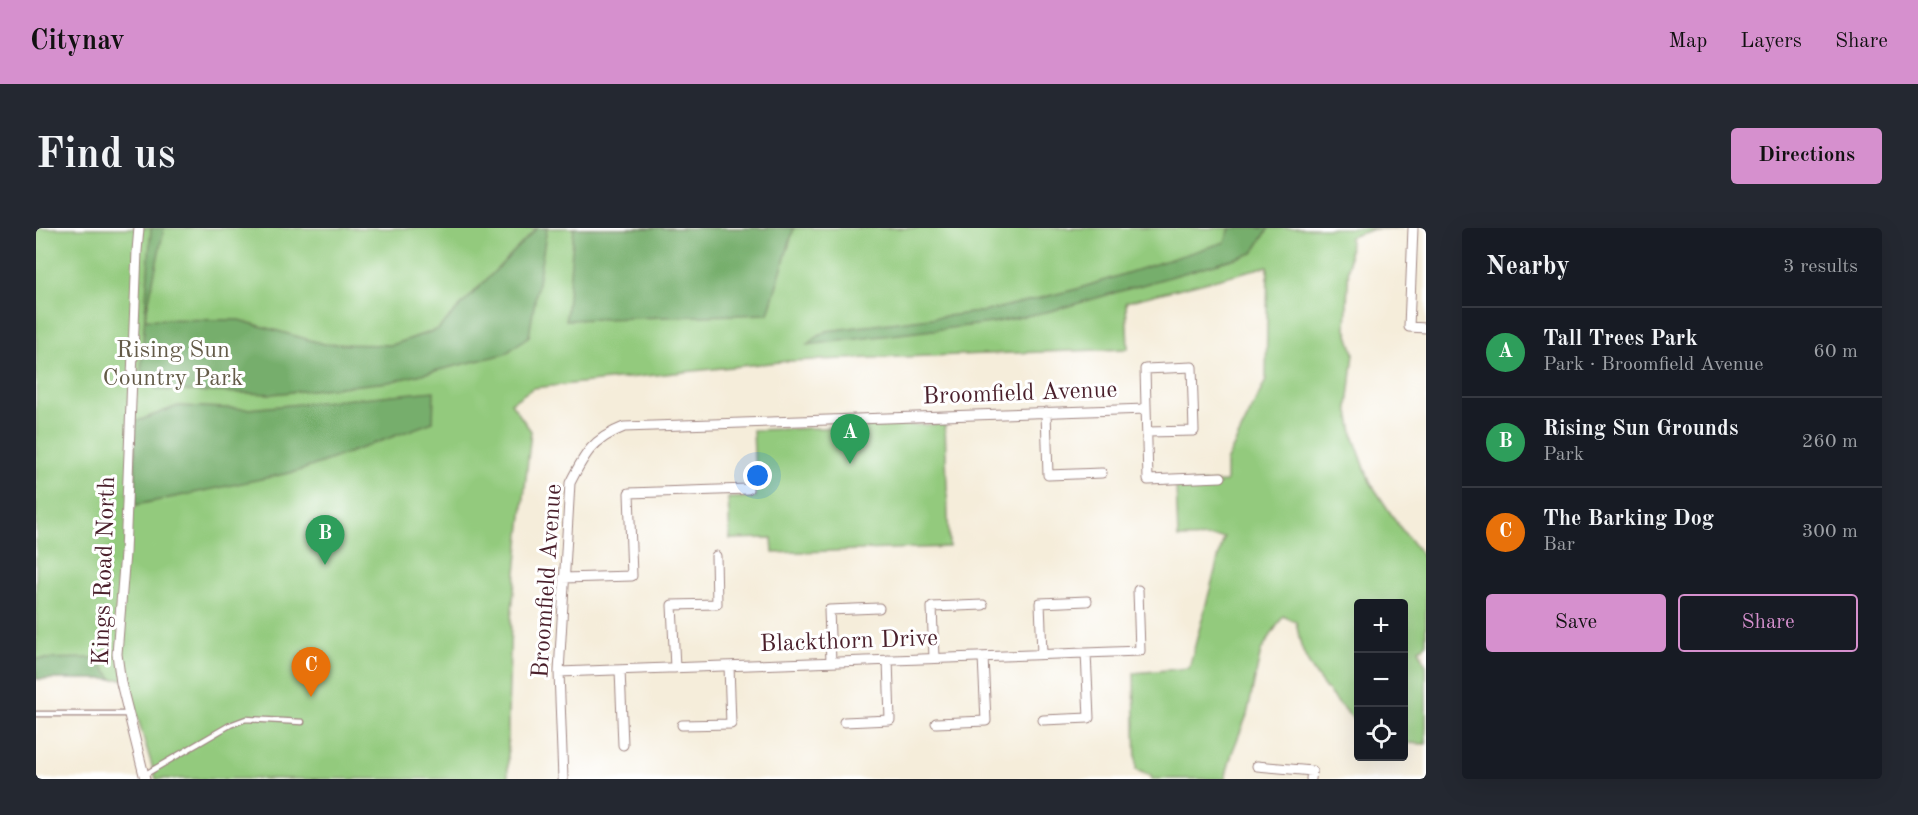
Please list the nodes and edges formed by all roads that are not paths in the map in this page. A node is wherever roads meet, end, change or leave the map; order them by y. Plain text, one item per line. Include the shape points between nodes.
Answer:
1 (139, 228) edge
2 (1413, 228) edge
3 (1426, 328) edge
4 (1146, 409) junction
5 (1046, 412) junction
6 (1147, 432) junction
7 (1102, 473) dead end
8 (1221, 477) dead end
9 (748, 489) dead end
10 (716, 556) dead end
11 (563, 578) junction
12 (1138, 590) dead end
13 (1087, 601) dead end
14 (983, 605) dead end
15 (879, 608) dead end
16 (1086, 653) junction
17 (1042, 654) junction
18 (983, 657) junction
19 (934, 658) junction
20 (888, 660) junction
21 (831, 662) junction
22 (729, 666) junction
23 (675, 668) junction
24 (620, 670) junction
25 (559, 672) junction
26 (36, 714) edge
27 (129, 714) junction
28 (1043, 720) dead end
29 (302, 722) dead end
30 (844, 722) dead end
31 (936, 723) dead end
32 (682, 726) dead end
33 (623, 745) dead end
34 (1257, 766) dead end
35 (144, 777) edge
36 (564, 779) edge
37 (1311, 779) edge

1 - 27 street, Kings Road North via 117,654
2 - 3 street via 1409,327
4 - 5 street, Broomfield Avenue
4 - 6 street
4 - 6 street via 1145,369 1192,367 1194,431
5 - 7 street via 1048,475
5 - 11 street, Broomfield Avenue via 624,427 606,434 583,456 570,483
6 - 8 street via 1148,480
9 - 11 street via 629,493 632,576
10 - 23 street via 717,604 672,605
11 - 25 street, Broomfield Avenue
12 - 16 street, Blackthorn Drive via 1140,651
13 - 17 street via 1040,603
14 - 19 street via 932,607
15 - 21 street via 829,610
16 - 17 street, Blackthorn Drive
16 - 28 street via 1089,718
17 - 18 street, Blackthorn Drive
18 - 19 street, Blackthorn Drive
18 - 31 street via 986,721
19 - 20 street, Blackthorn Drive
20 - 21 street, Blackthorn Drive
20 - 30 street via 890,720
21 - 22 street, Blackthorn Drive
22 - 23 street, Blackthorn Drive
22 - 32 street via 731,724
23 - 24 street, Blackthorn Drive
24 - 25 street, Blackthorn Drive
24 - 33 street
25 - 36 street, Broomfield Avenue
26 - 27 lane
27 - 35 street, Kings Road North
29 - 35 lane via 246,719 230,724
34 - 37 street via 1312,771

